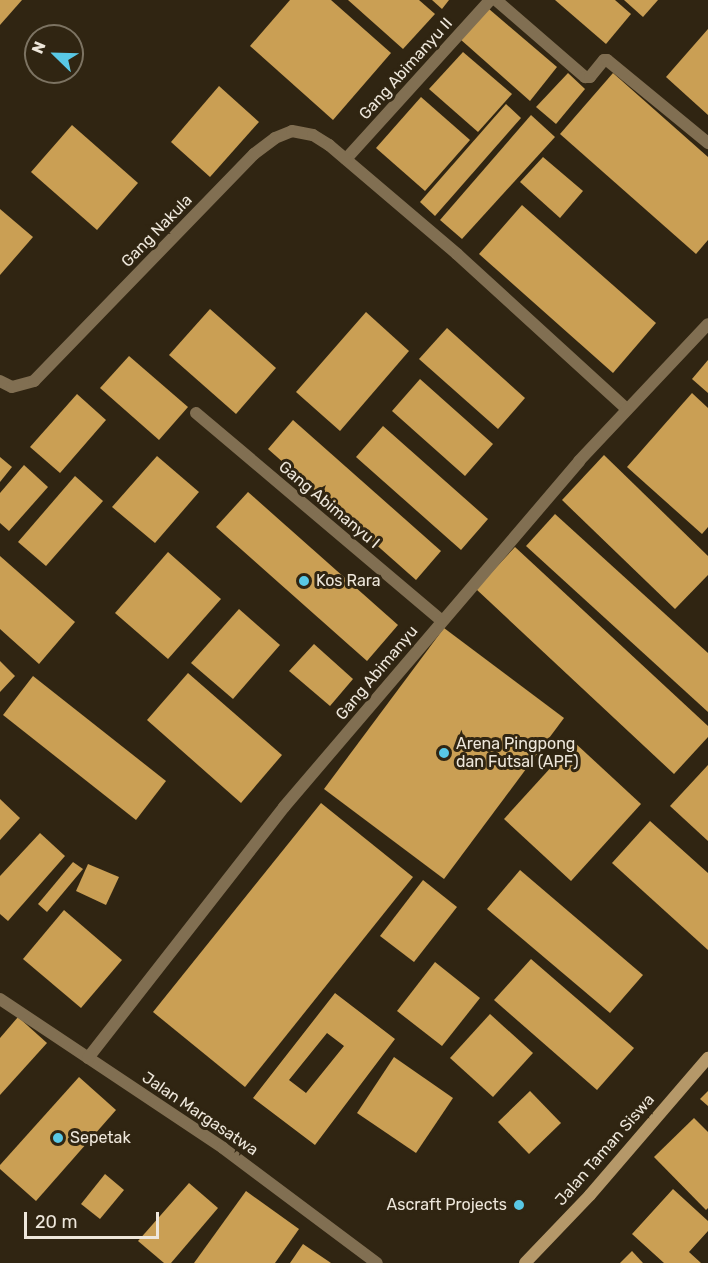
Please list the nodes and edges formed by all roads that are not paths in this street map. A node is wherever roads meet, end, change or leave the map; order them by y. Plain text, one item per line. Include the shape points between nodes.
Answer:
1 (490, 0) edge
2 (496, 0) edge
3 (708, 143) edge
4 (346, 159) junction
5 (708, 324) edge
6 (0, 381) edge
7 (627, 409) junction
8 (196, 413) dead end
9 (442, 621) junction
10 (0, 999) edge
11 (88, 1058) junction
12 (708, 1058) edge
13 (377, 1263) edge
14 (525, 1263) edge

1 - 4 street, Gang Abimanyu II
2 - 3 street via 585,77 590,77 607,60
4 - 6 street, Gang Nakula via 313,135 292,131 275,138 254,154 34,381 12,387
4 - 7 street, Gang Nakula
5 - 7 street, Gang Abimanyu
7 - 9 street, Gang Abimanyu
8 - 9 street, Gang Abimanyu I
9 - 11 street, Gang Abimanyu via 284,807
10 - 11 street, Jalan Margasatwa
11 - 13 street, Jalan Margasatwa via 223,1148
12 - 14 main road, Jalan Taman Siswa via 590,1195

